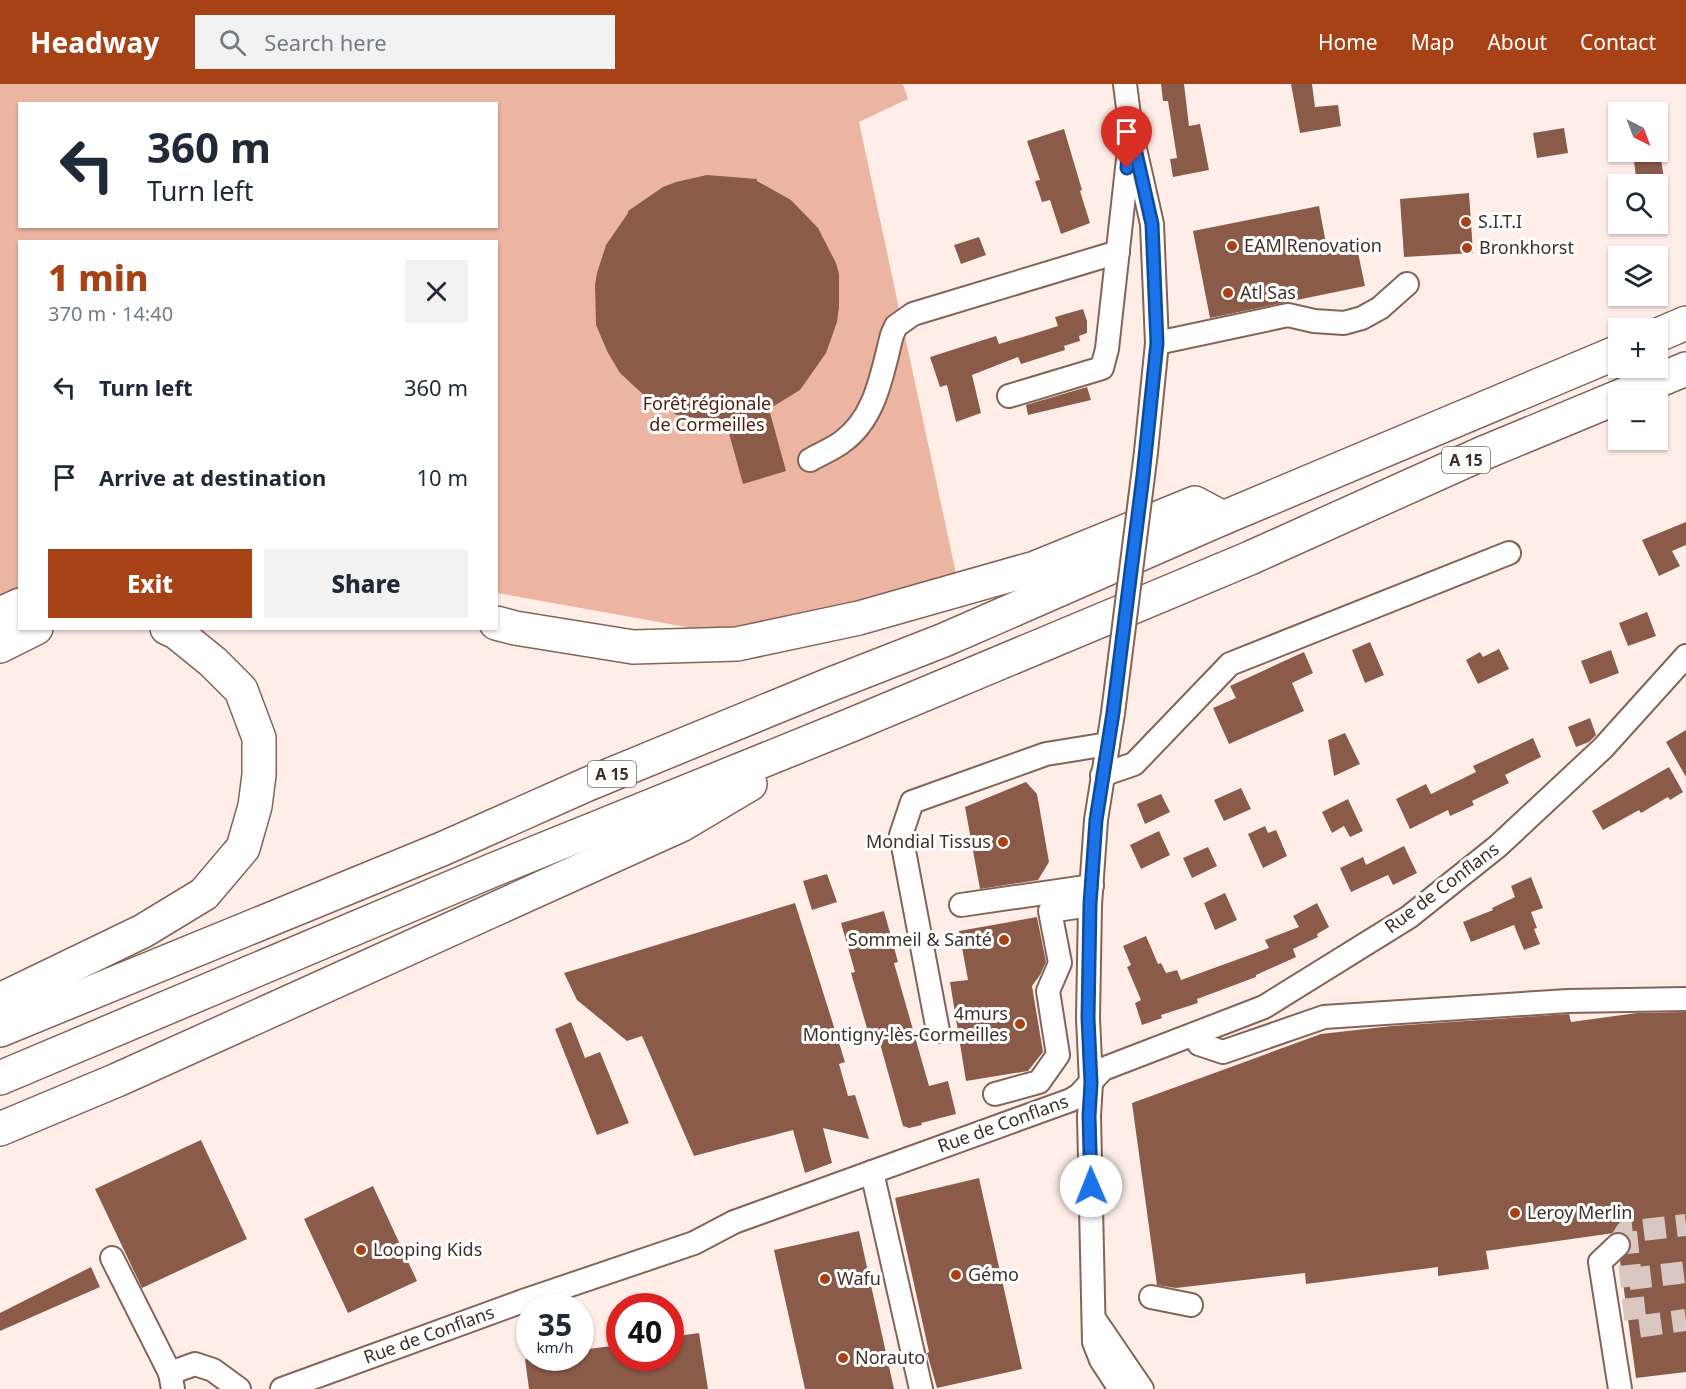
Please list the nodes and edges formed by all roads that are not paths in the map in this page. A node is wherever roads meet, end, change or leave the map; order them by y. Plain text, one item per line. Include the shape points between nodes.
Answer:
1 (1125, 84) edge
2 (1131, 131) junction
3 (1118, 252) junction
4 (1407, 284) dead end
5 (1686, 323) edge
6 (1668, 331) edge
7 (1157, 343) junction
8 (1608, 356) edge
9 (1686, 369) edge
10 (1009, 396) dead end
11 (810, 460) dead end
12 (1223, 518) junction
13 (1509, 553) dead end
14 (18, 606) edge
15 (0, 614) edge
16 (498, 624) edge
17 (32, 630) edge
18 (172, 630) edge
19 (0, 646) edge
20 (1686, 656) edge
21 (851, 725) junction
22 (1108, 744) junction
23 (1102, 775) junction
24 (1091, 895) junction
25 (961, 905) dead end
26 (1686, 999) edge
27 (0, 1000) edge
28 (0, 1030) edge
29 (938, 1031) dead end
30 (1195, 1035) junction
31 (0, 1078) edge
32 (117, 1080) junction
33 (1091, 1083) junction
34 (995, 1094) dead end
35 (0, 1128) edge
36 (0, 1150) edge
37 (872, 1172) junction
38 (1618, 1245) tunnel mouth
39 (112, 1258) dead end
40 (1151, 1297) dead end
41 (1191, 1305) dead end
42 (1095, 1319) junction
43 (171, 1381) edge
44 (239, 1389) edge
45 (282, 1389) edge
46 (921, 1389) edge
47 (1120, 1389) edge
48 (1142, 1389) edge
49 (1620, 1389) edge

1 - 2 street
2 - 3 street
2 - 7 street via 1152,224
3 - 10 street via 1102,368
3 - 11 street via 913,314 896,326 876,397 861,424 843,442
4 - 7 street via 1380,308 1344,323 1288,315
5 - 6 highway
7 - 22 street, bridge
8 - 12 highway, A 15
9 - 21 highway, A 15
12 - 16 highway via 1195,503 1035,568 858,618 737,644 633,647
12 - 28 highway, A 15 via 944,640
13 - 23 street via 1230,664 1134,764
14 - 15 highway
17 - 19 highway
18 - 27 highway via 241,690 259,738 255,806 243,848 204,894 143,931
20 - 30 street, Rue de Conflans via 1603,748 1498,846 1409,917 1264,1007
21 - 31 highway, A 15 via 493,870
21 - 32 highway via 681,825
22 - 23 street
22 - 29 street via 1046,754 912,802 901,835
23 - 24 street
24 - 25 street
24 - 33 street
24 - 34 street via 1050,911 1060,963 1048,991 1058,1055 1039,1083
26 - 30 street via 1568,1001 1324,1017 1223,1052 1199,1044
30 - 33 street, Rue de Conflans via 1103,1069
32 - 35 highway
32 - 36 highway
33 - 37 street, Rue de Conflans via 1071,1100
33 - 42 street
37 - 45 street, Rue de Conflans via 734,1222 694,1243 523,1300
37 - 46 street
38 - 49 street via 1600,1262 1622,1334
39 - 43 street
40 - 41 street
42 - 47 street via 1097,1352
42 - 48 street
43 - 44 street via 195,1364 213,1370

